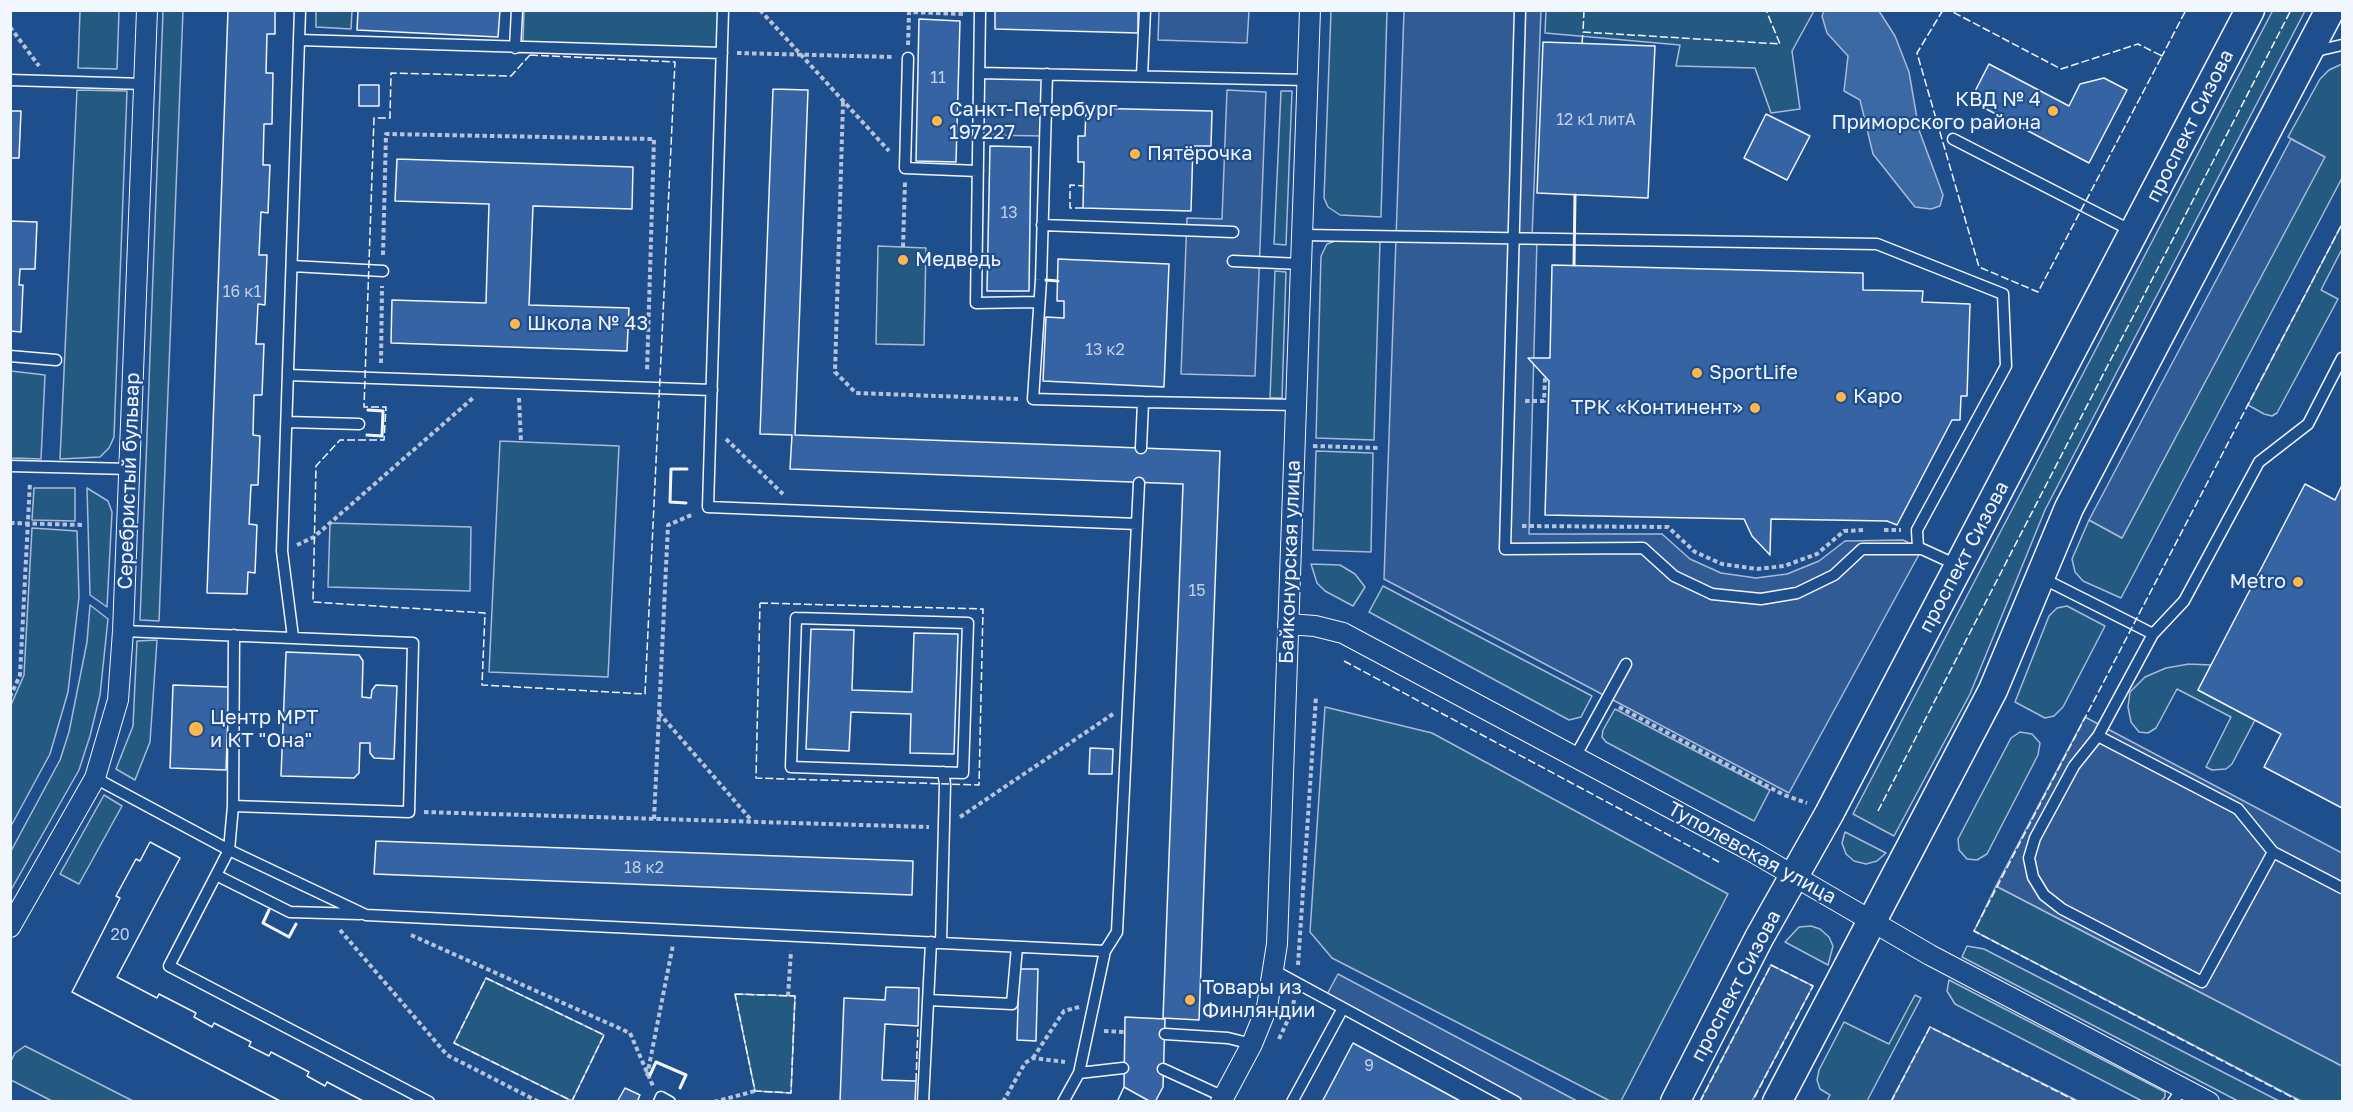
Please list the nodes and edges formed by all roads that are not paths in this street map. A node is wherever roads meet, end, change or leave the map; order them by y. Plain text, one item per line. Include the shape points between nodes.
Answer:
1 (147, 10) edge
2 (300, 10) edge
3 (517, 10) edge
4 (723, 10) edge
5 (1145, 10) edge
6 (1310, 10) edge
7 (1520, 10) edge
8 (2250, 10) edge
9 (2330, 10) edge
10 (980, 13) edge
11 (299, 40) junction
12 (2343, 45) edge
13 (515, 48) junction
14 (722, 53) junction
15 (2307, 55) junction
16 (908, 58) road end
17 (979, 73) junction
18 (1047, 74) junction
19 (1142, 76) junction
20 (10, 80) edge
21 (1308, 80) junction
22 (144, 84) junction
23 (1953, 138) dead end
24 (978, 171) junction
25 (1042, 225) junction
26 (1233, 232) dead end
27 (2135, 233) junction
28 (1302, 235) junction
29 (1514, 238) junction
30 (1233, 261) dead end
31 (1301, 264) junction
32 (292, 266) junction
33 (383, 271) road end
34 (1038, 302) junction
35 (10, 356) edge
36 (2343, 358) edge
37 (56, 360) dead end
38 (288, 375) junction
39 (712, 390) junction
40 (1143, 402) junction
41 (1296, 405) junction
42 (287, 422) junction
43 (359, 424) dead end
44 (1141, 448) dead end
45 (10, 466) edge
46 (129, 469) junction
47 (1139, 483) dead end
48 (1137, 524) junction
49 (1918, 548) junction
50 (1959, 566) junction
51 (2040, 577) junction
52 (1288, 624) junction
53 (123, 631) junction
54 (2153, 634) junction
55 (234, 635) junction
56 (293, 637) junction
57 (1626, 664) dead end
58 (2098, 736) junction
59 (1575, 757) junction
60 (943, 772) junction
61 (95, 778) junction
62 (233, 807) junction
63 (230, 850) junction
64 (2273, 852) junction
65 (216, 876) junction
66 (1794, 876) junction
67 (2343, 888) edge
68 (366, 915) junction
69 (1872, 921) junction
70 (10, 927) edge
71 (936, 943) junction
72 (1017, 947) junction
73 (1105, 951) junction
74 (1273, 970) junction
75 (928, 1000) junction
76 (1343, 1008) junction
77 (1165, 1034) dead end
78 (1252, 1044) junction
79 (1123, 1068) dead end
80 (1080, 1069) junction
81 (1163, 1069) dead end
82 (2178, 1095) edge
83 (1223, 1099) edge
84 (429, 1101) edge
85 (923, 1101) edge
86 (1063, 1101) edge
87 (1292, 1101) edge
88 (1516, 1101) edge
89 (1675, 1101) edge
90 (1778, 1101) edge
91 (2209, 1101) edge

1 - 22 street, Серебристый бульвар
2 - 11 lane
3 - 13 lane
4 - 14 lane
5 - 19 lane
6 - 21 street, Байконурская улица
7 - 29 lane
8 - 27 street, проспект Сизова
9 - 15 street
10 - 17 lane
11 - 13 lane
11 - 32 lane
12 - 15 lane via 2328,46
13 - 14 lane
14 - 39 lane
15 - 51 street via 2069,508
16 - 24 lane via 905,168
17 - 18 lane
17 - 24 lane
18 - 19 lane
18 - 25 lane
19 - 21 lane
20 - 22 lane
21 - 28 street, Байконурская улица
22 - 46 street, Серебристый бульвар
23 - 27 lane
24 - 34 lane via 976,303
25 - 26 lane
25 - 34 lane
27 - 50 street, проспект Сизова
28 - 29 lane
28 - 31 street, Байконурская улица
29 - 49 lane via 1505,549 1643,548 1674,576 1713,594 1761,599 1797,593 1834,575 1862,549
29 - 49 lane via 1877,244 2003,294 2006,366 1917,530
30 - 31 lane
31 - 41 street, Байконурская улица
32 - 33 lane
32 - 38 lane
34 - 40 lane via 1033,399
35 - 37 lane
36 - 54 lane via 2308,424 2259,462 2184,602
38 - 39 lane
38 - 42 lane
39 - 48 lane via 708,507
40 - 41 lane
40 - 44 lane
41 - 52 street, Байконурская улица
42 - 43 lane
42 - 56 lane via 282,551
45 - 46 lane
46 - 53 street, Серебристый бульвар
47 - 48 lane
48 - 73 lane via 1117,932
49 - 50 lane
50 - 66 street, проспект Сизова
51 - 54 lane
51 - 69 street via 1993,690
52 - 59 street, Туполевская улица via 1343,633
52 - 74 street, Байконурская улица
53 - 55 lane
53 - 61 street, Серебристый бульвар via 118,700
54 - 58 lane
55 - 56 lane
55 - 62 lane
56 - 62 lane via 413,643 409,812
57 - 59 lane
58 - 64 lane via 2238,809
58 - 64 lane via 2074,766 2035,838 2029,858 2033,877 2044,895 2062,909 2202,982
59 - 66 street, Туполевская улица
60 - 60 lane via 791,767 796,618 968,623 963,773
60 - 71 lane via 944,828
61 - 63 lane
61 - 70 street, Серебристый бульвар
62 - 63 lane
63 - 65 lane
63 - 68 lane
64 - 67 lane
65 - 68 lane via 290,912
65 - 84 lane via 169,966
66 - 69 street, Туполевская улица
66 - 89 street, проспект Сизова
68 - 71 lane
69 - 82 street, Туполевская улица
69 - 90 street
71 - 72 lane
71 - 75 lane
72 - 73 lane
72 - 75 lane via 1012,1004
73 - 80 lane
74 - 76 lane
74 - 78 street, Байконурская улица via 1267,1007
75 - 85 lane
76 - 87 lane
76 - 88 lane
77 - 78 lane via 1228,1038
78 - 83 street, Байконурская улица
79 - 80 lane
80 - 86 lane
81 - 83 lane
82 - 91 street, Туполевская улица

